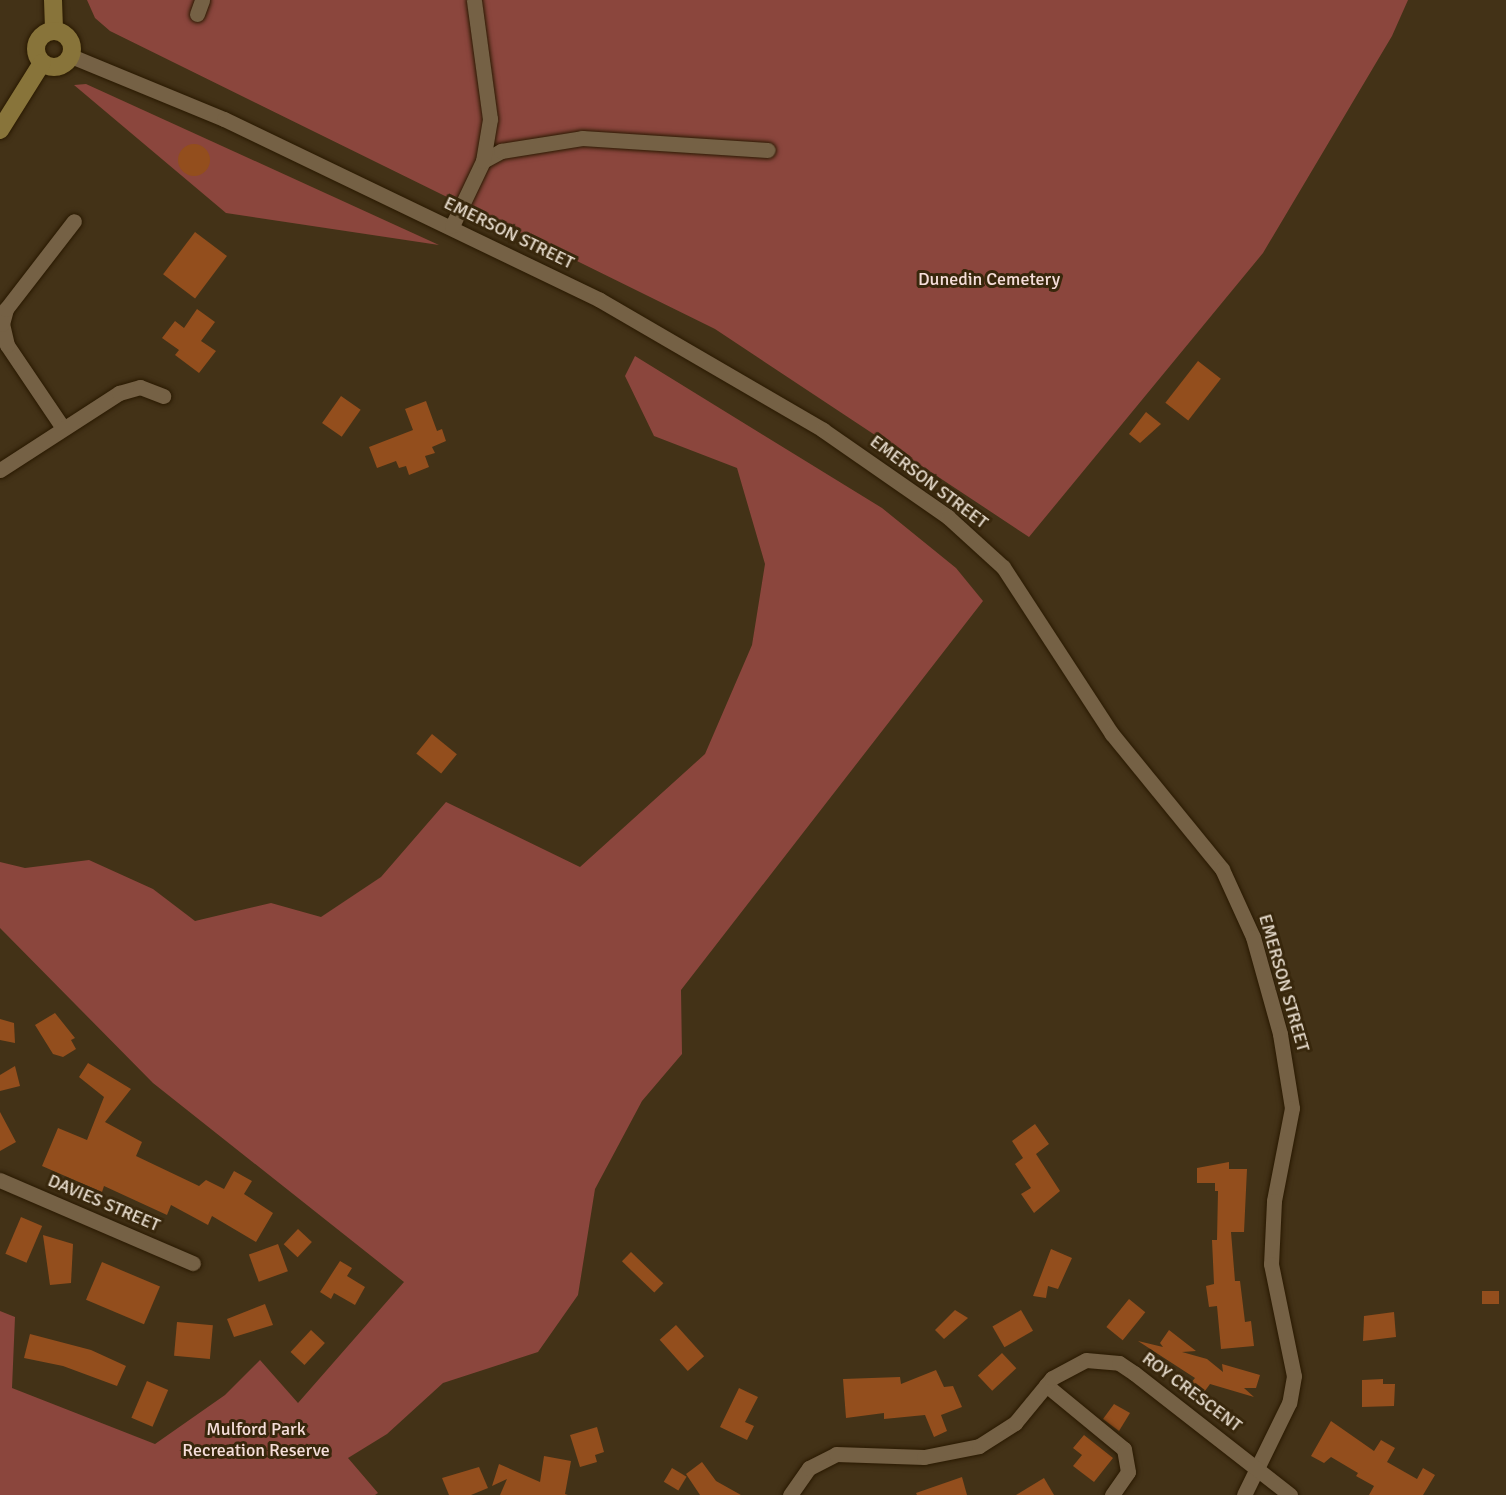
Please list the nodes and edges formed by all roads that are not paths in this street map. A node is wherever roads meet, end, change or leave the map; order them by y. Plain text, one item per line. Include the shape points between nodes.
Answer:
1 (53, 0) edge
2 (474, 0) edge
3 (54, 31) junction
4 (71, 56) junction
5 (42, 63) junction
6 (0, 130) edge
7 (768, 150) dead end
8 (483, 161) junction
9 (74, 221) dead end
10 (452, 226) junction
11 (163, 396) dead end
12 (63, 428) junction
13 (0, 470) edge
14 (0, 1180) edge
15 (193, 1263) dead end
16 (1047, 1385) junction
17 (1257, 1468) junction
18 (790, 1495) edge
19 (1112, 1495) edge
20 (1244, 1495) edge
21 (1290, 1495) edge

1 - 3 main road
2 - 8 street via 490,119
3 - 4 main road via 70,39
3 - 5 main road via 39,40 36,52
4 - 5 main road via 58,67
4 - 10 street, EMERSON STREET via 201,108
5 - 6 main road
7 - 8 street via 582,138 501,151
8 - 10 street
9 - 12 street via 6,309 2,324 10,351
10 - 17 street, EMERSON STREET via 600,300 784,406 967,532 1019,586 1112,734 1222,869 1260,961 1286,1058 1292,1108 1270,1233 1271,1264 1294,1376 1289,1403
11 - 12 street via 150,389 130,388
12 - 13 street
14 - 15 street, DAVIES STREET
16 - 17 street, ROY CRESCENT via 1067,1366 1086,1360 1119,1364
16 - 18 street, ROY CRESCENT via 1015,1423 979,1446 924,1457 836,1454 809,1468
16 - 19 street via 1124,1449 1128,1472
17 - 20 street, EMERSON STREET
17 - 21 street, ROY CRESCENT

